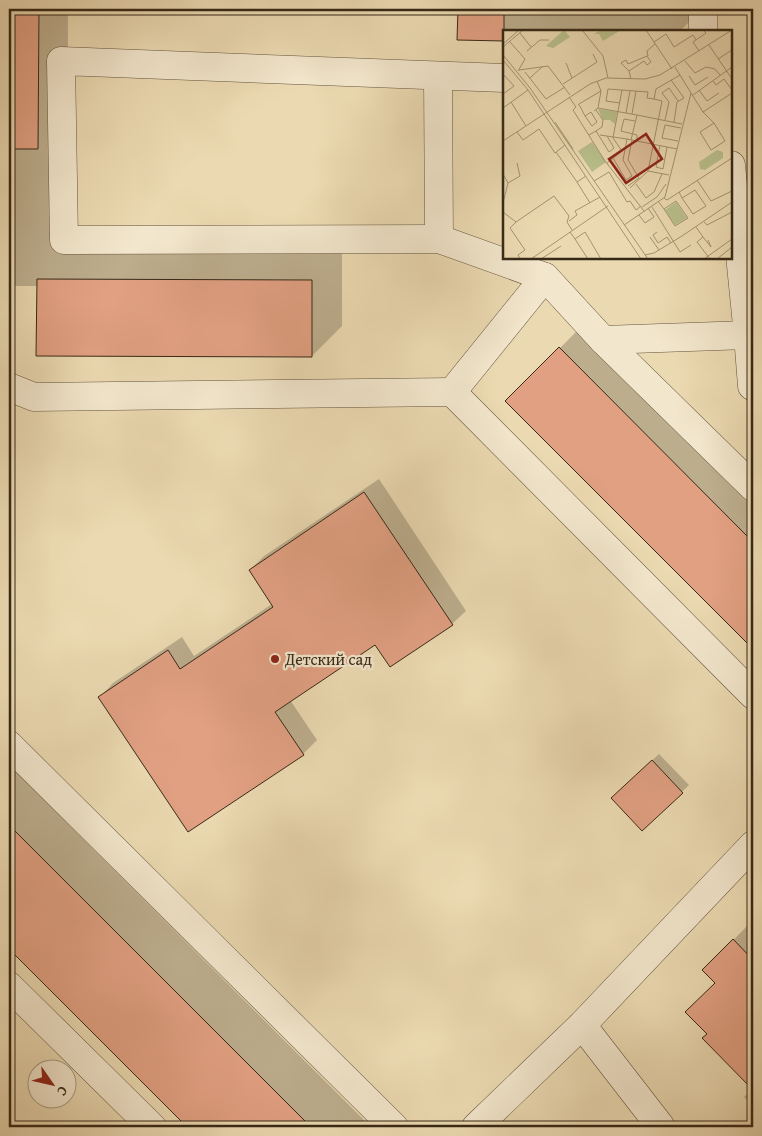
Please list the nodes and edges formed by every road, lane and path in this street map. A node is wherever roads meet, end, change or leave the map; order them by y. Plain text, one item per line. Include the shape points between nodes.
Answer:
1 (703, 9) edge
2 (702, 30) edge
3 (438, 76) junction
4 (503, 78) edge
5 (732, 175) edge
6 (439, 239) junction
7 (544, 277) junction
8 (748, 335) junction
9 (603, 340) junction
10 (753, 386) edge
11 (9, 387) edge
12 (452, 392) junction
13 (753, 487) edge
14 (753, 695) edge
15 (9, 745) edge
16 (750, 856) edge
17 (9, 986) edge
18 (582, 1025) junction
19 (152, 1127) edge
20 (394, 1127) edge
21 (476, 1127) edge
22 (660, 1127) edge

1 - 2 lane
3 - 4 lane
3 - 6 lane
3 - 6 lane via 61,61 64,240
5 - 8 lane
6 - 7 lane
7 - 9 lane
7 - 12 lane
8 - 9 lane
8 - 10 lane
9 - 13 lane
11 - 12 lane via 34,396
12 - 14 lane
15 - 20 lane
16 - 18 lane
17 - 19 lane
18 - 21 lane
18 - 22 lane

